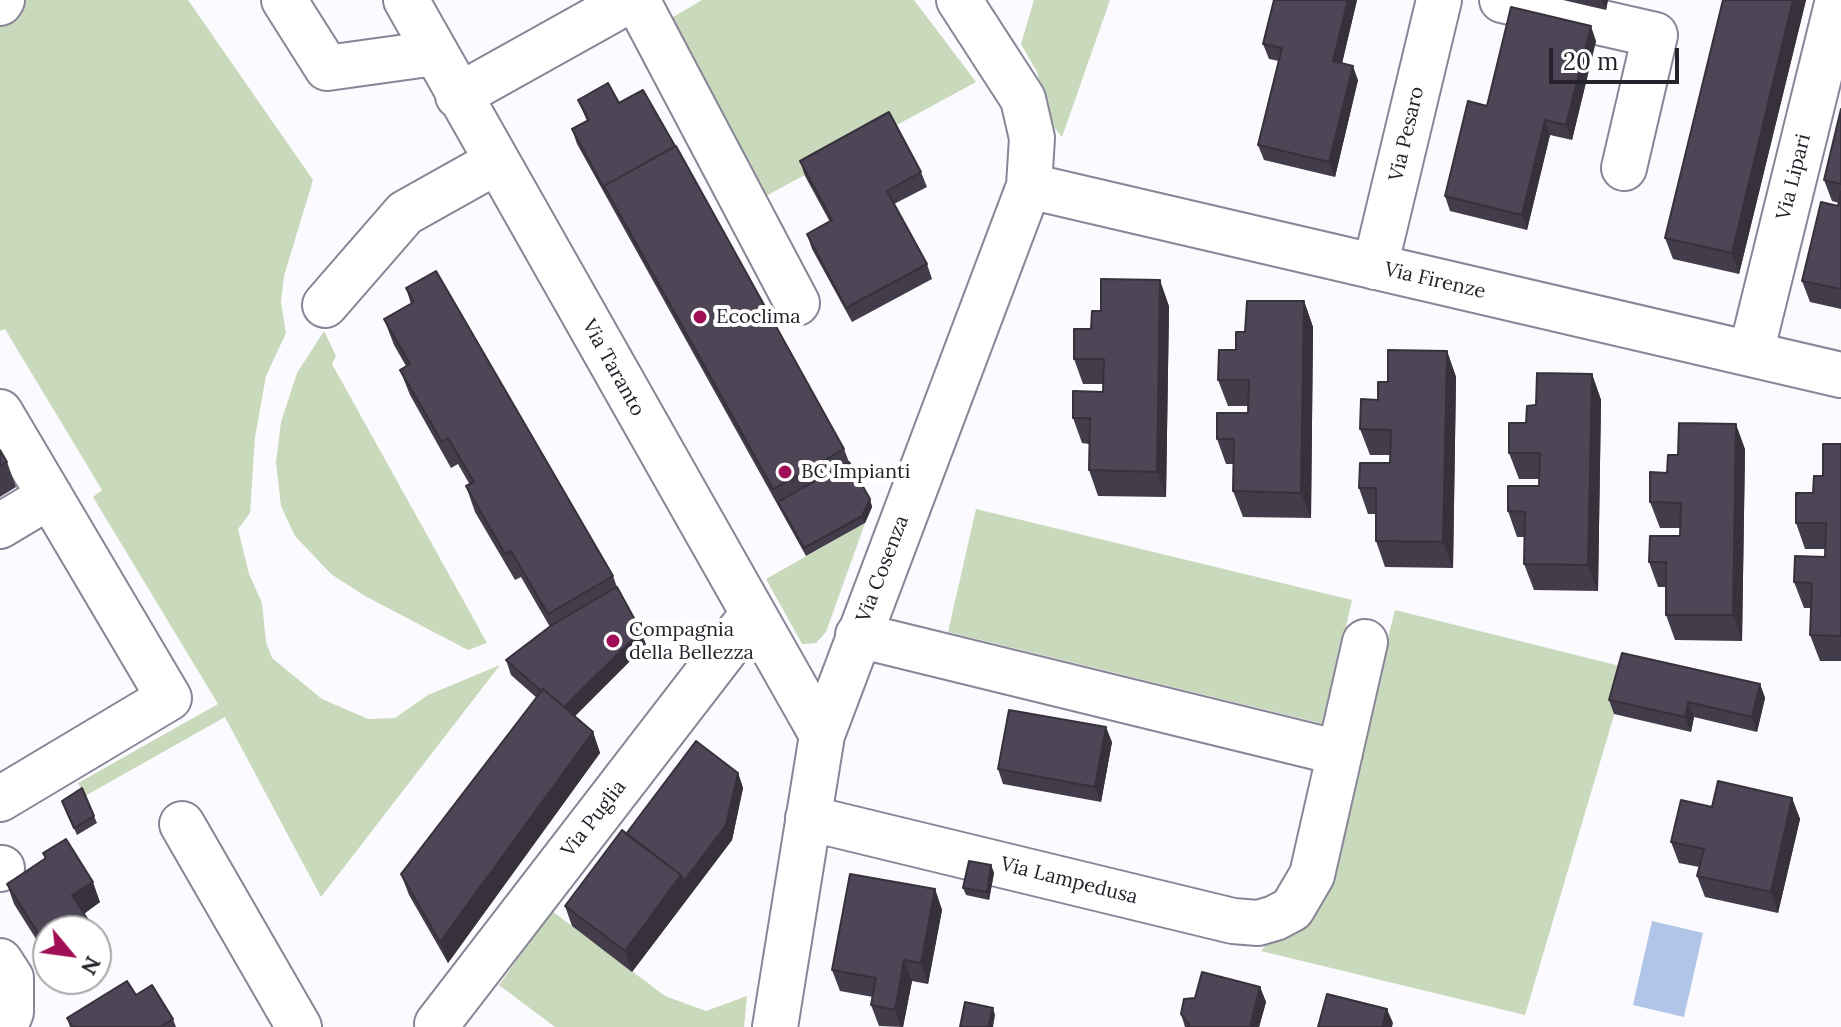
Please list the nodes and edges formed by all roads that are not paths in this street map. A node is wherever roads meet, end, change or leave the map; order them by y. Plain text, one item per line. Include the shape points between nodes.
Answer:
1 (284, 0) edge
2 (406, 0) edge
3 (630, 0) edge
4 (637, 0) edge
5 (959, 0) edge
6 (1439, 0) edge
7 (1502, 0) edge
8 (1838, 0) edge
9 (435, 53) junction
10 (458, 96) junction
11 (496, 162) junction
12 (1624, 168) dead end
13 (1029, 186) junction
14 (1375, 267) junction
15 (797, 303) dead end
16 (325, 305) dead end
17 (1751, 353) junction
18 (1841, 375) edge
19 (0, 412) edge
20 (50, 496) junction
21 (0, 526) edge
22 (752, 615) junction
23 (858, 635) junction
24 (1365, 642) dead end
25 (822, 735) junction
26 (1340, 753) junction
27 (0, 799) edge
28 (808, 818) junction
29 (182, 824) dead end
30 (0, 961) edge
31 (437, 1024) dead end
32 (5, 1027) edge
33 (299, 1027) edge
34 (775, 1027) edge

1 - 9 street via 327,68
2 - 9 street, Via Taranto
3 - 10 street
4 - 15 street
5 - 13 street, Via Cosenza via 1023,99 1032,138
6 - 14 street, Via Pesaro
7 - 12 street via 1655,35
8 - 17 street, Via Lipari
9 - 10 street, Via Taranto
10 - 11 street, Via Taranto
11 - 16 street via 405,213
11 - 22 street, Via Taranto
13 - 14 street, Via Firenze
13 - 23 street, Via Cosenza
14 - 17 street, Via Firenze
17 - 18 street, Via Firenze
19 - 20 street
20 - 21 street
20 - 27 street via 169,698
22 - 25 street, Via Taranto
22 - 31 street, Via Puglia
23 - 25 street, Via Cosenza
23 - 26 street
24 - 26 street, Via Lampedusa
25 - 28 street, Via Cosenza
26 - 28 street, Via Lampedusa via 1312,875 1292,909 1258,923
28 - 34 street, Via Cosenza
29 - 33 street
30 - 32 street via 11,978 11,1012

